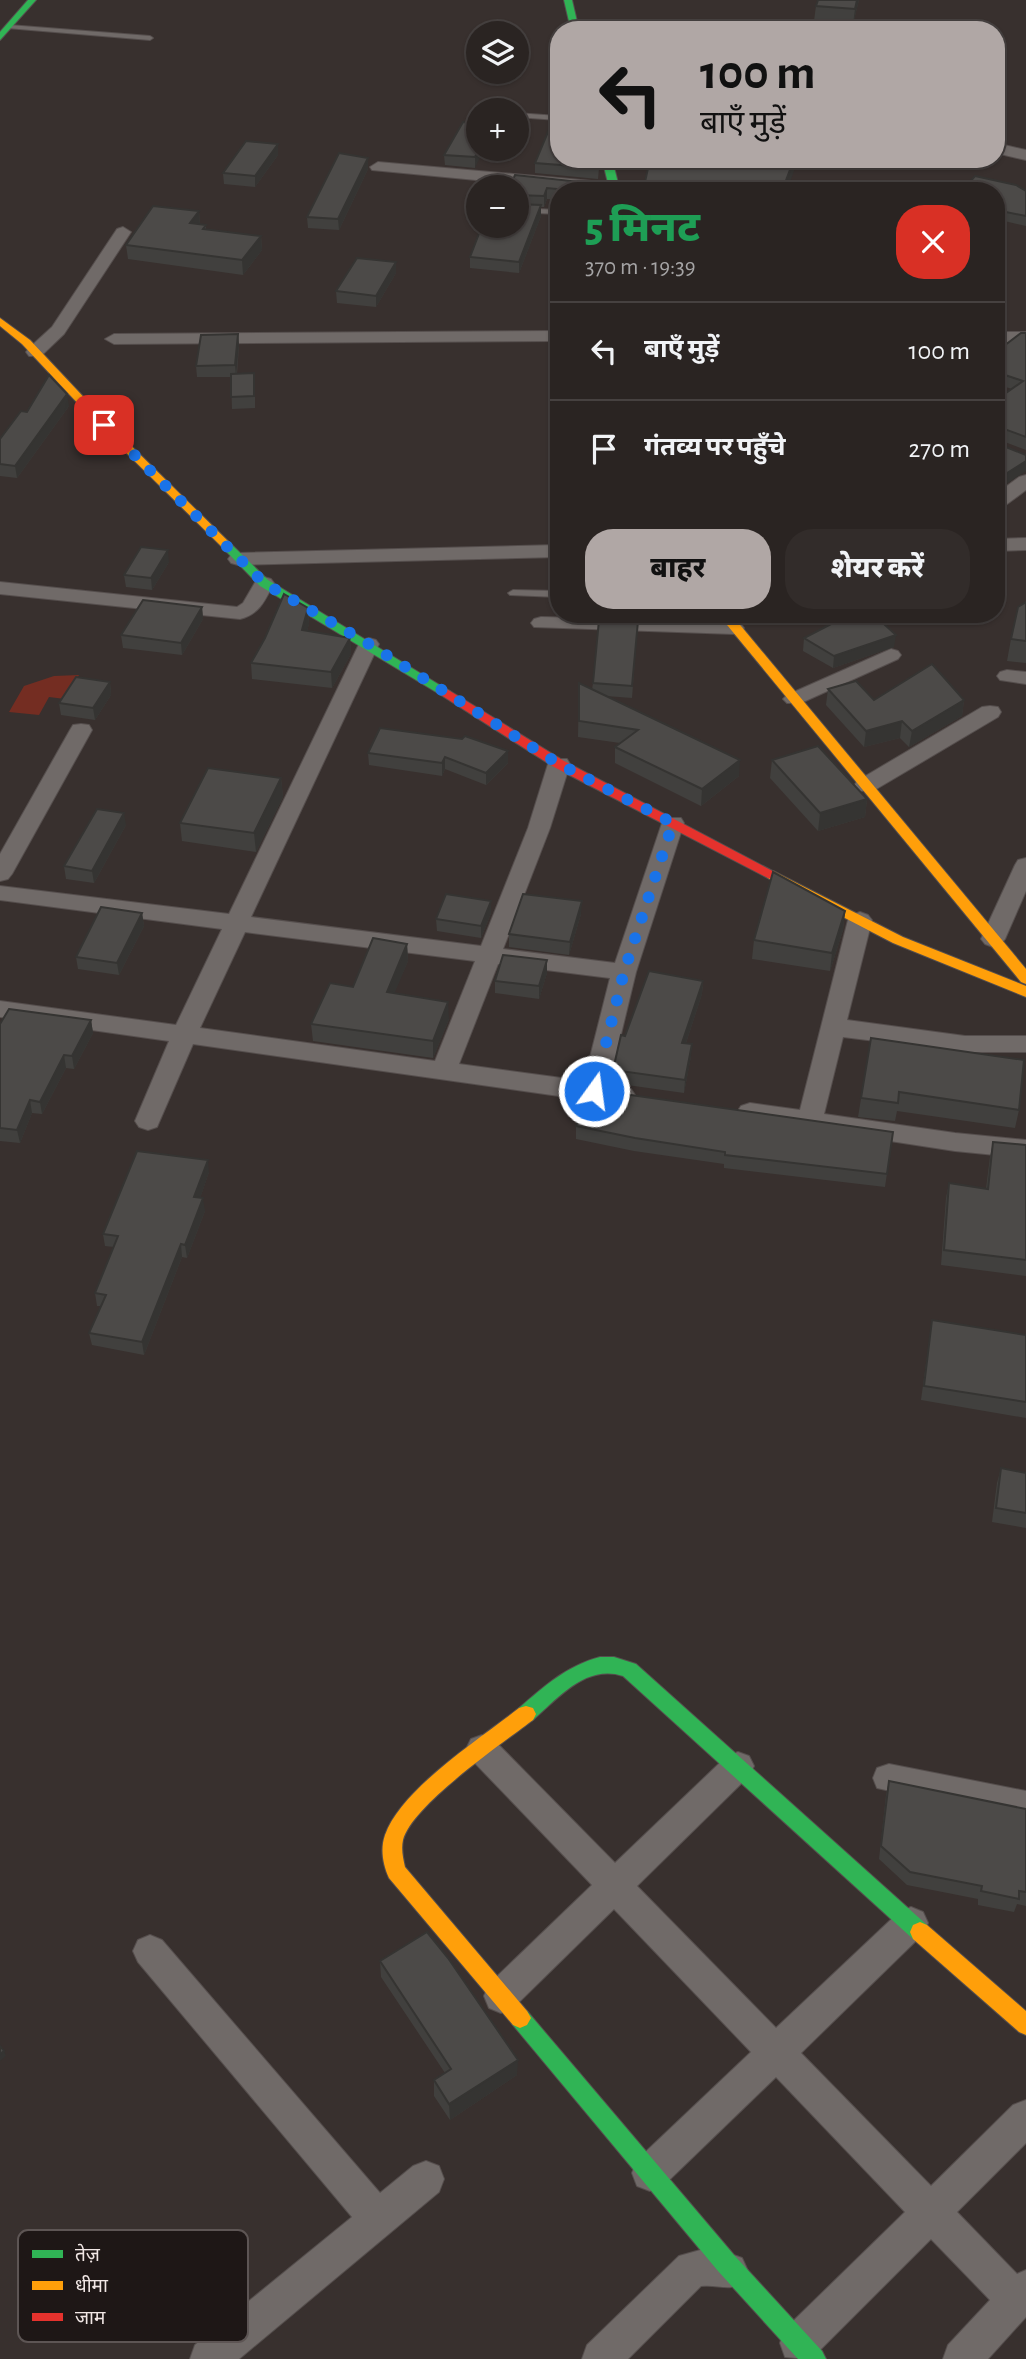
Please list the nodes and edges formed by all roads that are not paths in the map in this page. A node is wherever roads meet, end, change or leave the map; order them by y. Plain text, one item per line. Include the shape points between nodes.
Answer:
1 (32, 0) edge
2 (568, 0) edge
3 (573, 21) edge
4 (4, 32) edge
5 (150, 38) dead end
6 (529, 116) edge
7 (550, 117) edge
8 (1005, 150) edge
9 (1026, 155) edge
10 (378, 167) dead end
11 (550, 183) edge
12 (529, 211) edge
13 (550, 212) edge
14 (123, 232) dead end
15 (0, 321) edge
16 (550, 336) edge
17 (1005, 337) edge
18 (1026, 337) edge
19 (114, 339) dead end
20 (35, 352) junction
21 (1026, 481) edge
22 (1005, 496) edge
23 (1026, 544) edge
24 (1005, 545) edge
25 (550, 551) edge
26 (238, 559) junction
27 (264, 583) junction
28 (0, 588) edge
29 (513, 593) dead end
30 (550, 594) edge
31 (541, 623) dead end
32 (550, 623) edge
33 (731, 623) edge
34 (369, 644) junction
35 (891, 655) dead end
36 (794, 699) junction
37 (990, 712) dead end
38 (81, 730) dead end
39 (559, 764) junction
40 (865, 786) junction
41 (673, 823) junction
42 (0, 874) edge
43 (1023, 878) edge
44 (0, 894) edge
45 (860, 920) junction
46 (237, 923) junction
47 (993, 939) junction
48 (490, 956) junction
49 (624, 972) junction
50 (1026, 979) edge
51 (1026, 992) edge
52 (0, 1009) edge
53 (833, 1027) junction
54 (184, 1035) junction
55 (1026, 1044) edge
56 (443, 1072) junction
57 (594, 1091) junction
58 (648, 1099) edge
59 (729, 1110) edge
60 (810, 1120) junction
61 (148, 1121) dead end
62 (1026, 1149) edge
63 (482, 1749) junction
64 (738, 1766) junction
65 (889, 1778) edge
66 (1026, 1806) edge
67 (615, 1886) junction
68 (911, 1923) junction
69 (150, 1951) dead end
70 (501, 1996) junction
71 (1026, 2025) edge
72 (776, 2053) junction
73 (1026, 2118) edge
74 (650, 2173) junction
75 (426, 2179) dead end
76 (931, 2212) junction
77 (378, 2219) junction
78 (736, 2273) junction
79 (1021, 2295) edge
80 (248, 2327) edge
81 (230, 2342) edge
82 (807, 2351) edge
83 (209, 2359) edge
84 (601, 2359) edge
85 (962, 2359) edge

1 - 4 street
2 - 3 street
4 - 5 lane
6 - 7 lane
8 - 9 street
10 - 11 street
12 - 13 lane
14 - 20 street via 58,330
15 - 20 street
16 - 19 street
17 - 18 street
20 - 26 street
21 - 22 street
23 - 24 street
25 - 26 street
26 - 27 street
27 - 28 street via 251,607 240,613
27 - 34 street
29 - 30 lane
31 - 32 street
33 - 36 street
34 - 39 street
34 - 46 street
35 - 36 street
36 - 40 street
37 - 40 street
38 - 42 street
39 - 41 street
39 - 48 street
40 - 47 street
41 - 45 street
41 - 49 street
43 - 47 street
44 - 46 street
45 - 51 street
45 - 53 street
46 - 48 street
46 - 54 street
47 - 50 street
48 - 49 street
48 - 56 street
49 - 57 street
52 - 54 street
53 - 55 street via 965,1044
53 - 60 street
54 - 56 street
54 - 61 street
56 - 57 street
57 - 58 street
59 - 60 street
60 - 62 street
63 - 64 street via 584,1667 600,1661 628,1668
63 - 67 street
63 - 70 street via 413,1806 396,1829 389,1850 396,1871
64 - 67 street
64 - 68 street
65 - 66 street
67 - 70 street
67 - 72 street
68 - 71 street
68 - 72 street
69 - 77 street
70 - 74 street
72 - 74 street
72 - 76 street
73 - 76 street
74 - 78 street
75 - 77 street
76 - 79 street
76 - 82 street
77 - 80 street
78 - 82 street
78 - 84 street via 711,2266 692,2269
79 - 85 street
81 - 83 street

